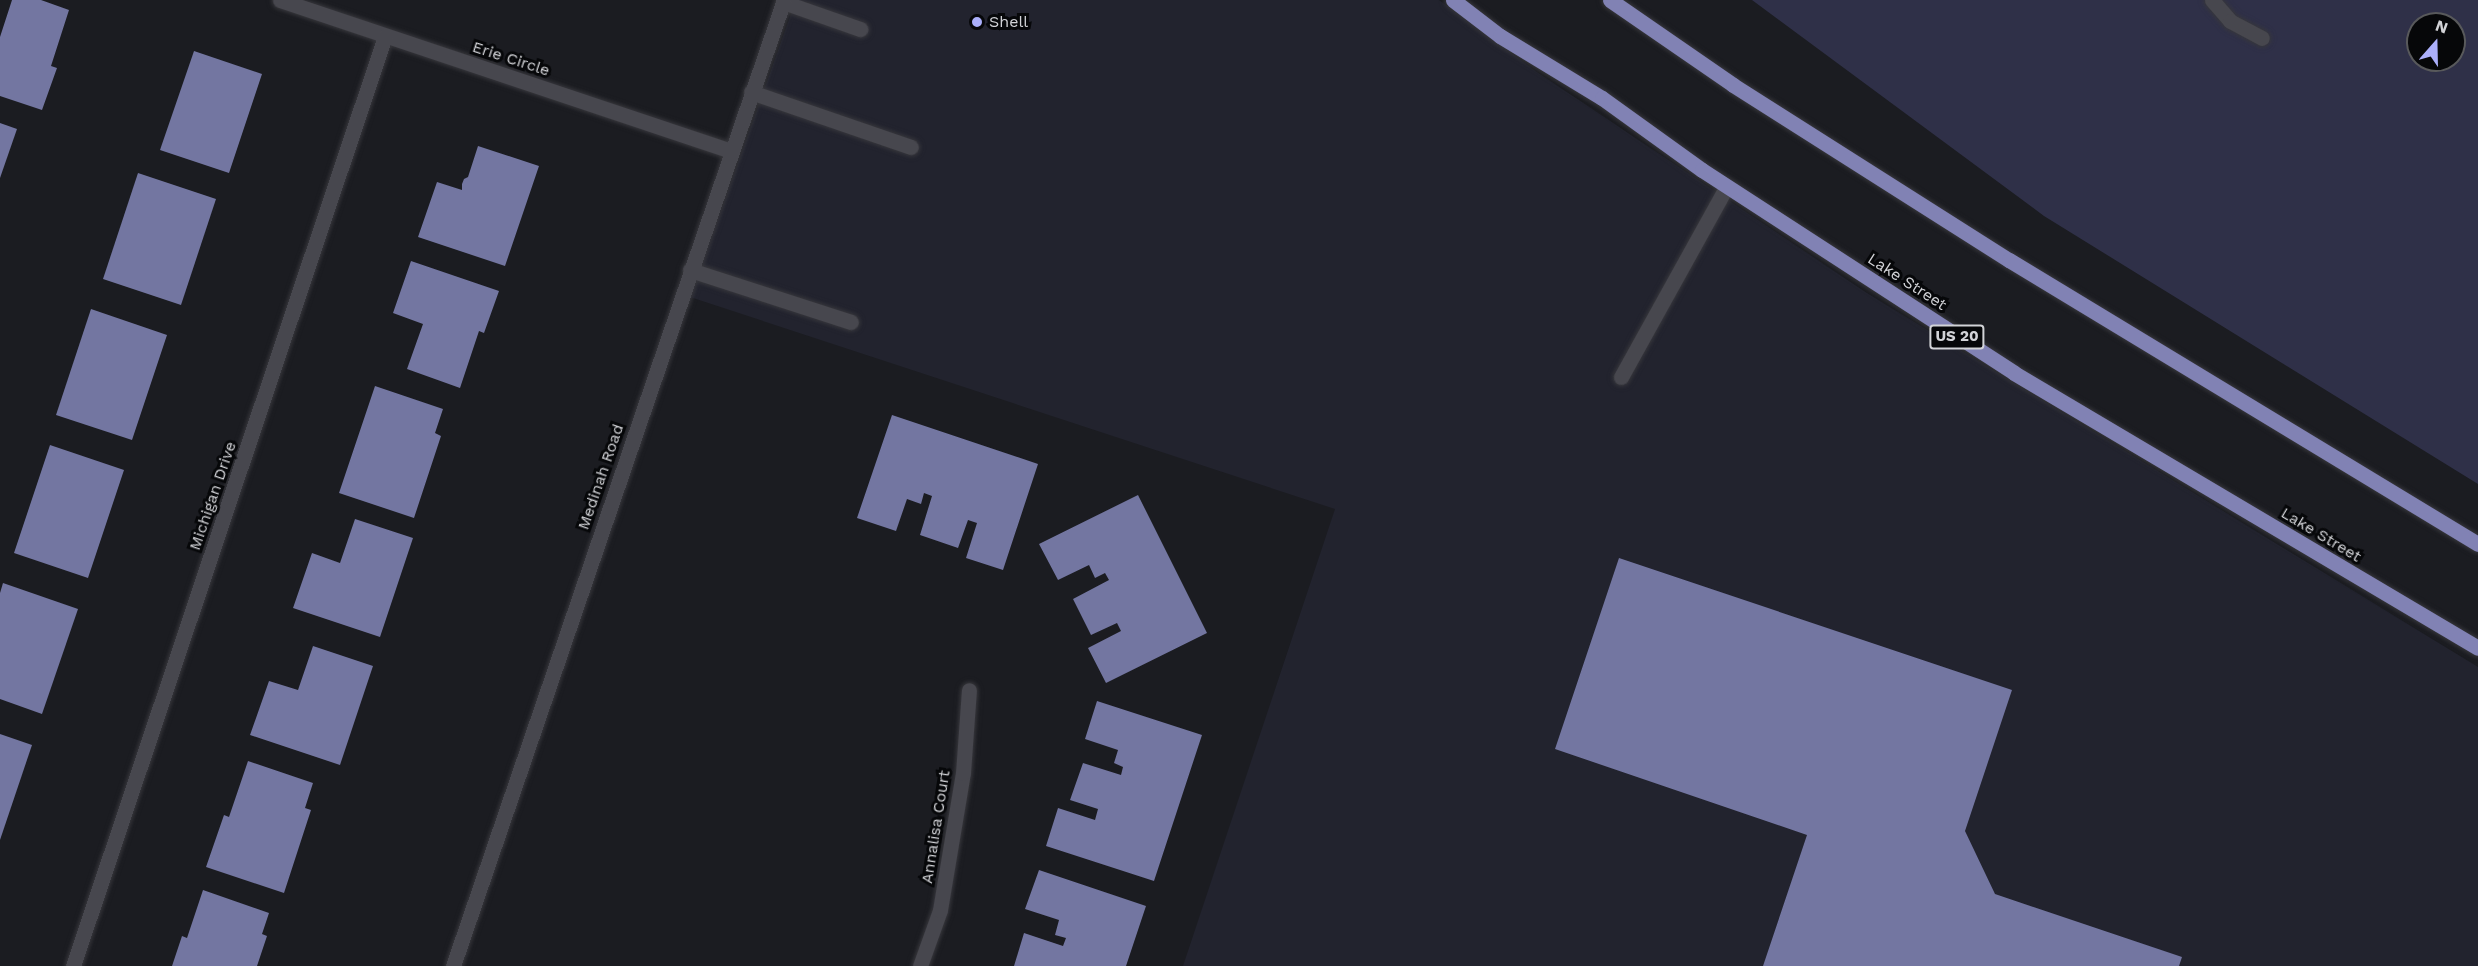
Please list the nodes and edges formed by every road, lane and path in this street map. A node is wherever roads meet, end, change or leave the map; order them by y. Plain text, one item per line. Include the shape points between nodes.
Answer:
1 (280, 0) edge
2 (1453, 0) edge
3 (1610, 0) edge
4 (2211, 0) edge
5 (783, 1) edge
6 (860, 28) dead end
7 (385, 36) junction
8 (2262, 38) dead end
9 (751, 92) junction
10 (911, 147) dead end
11 (730, 151) junction
12 (1727, 186) junction
13 (690, 270) junction
14 (851, 322) dead end
15 (1622, 377) dead end
16 (2478, 544) edge
17 (2478, 648) edge
18 (969, 690) dead end
19 (73, 966) edge
20 (453, 966) edge
21 (920, 966) edge

1 - 7 street, Erie Circle
2 - 12 main road, Lake Street / US 20 via 1500,36 1602,98
3 - 16 main road via 1733,85 2009,260
4 - 8 street via 2230,21
5 - 6 street
5 - 9 street, Medinah Road
7 - 11 street, Erie Circle
7 - 19 street, Michigan Drive
9 - 10 street
9 - 11 street, Medinah Road
11 - 13 street, Medinah Road
12 - 15 street
12 - 17 main road, Lake Street / US 20 via 2014,374
13 - 14 street
13 - 20 street, Medinah Road
18 - 21 street, Annalisa Court via 963,773 940,910

